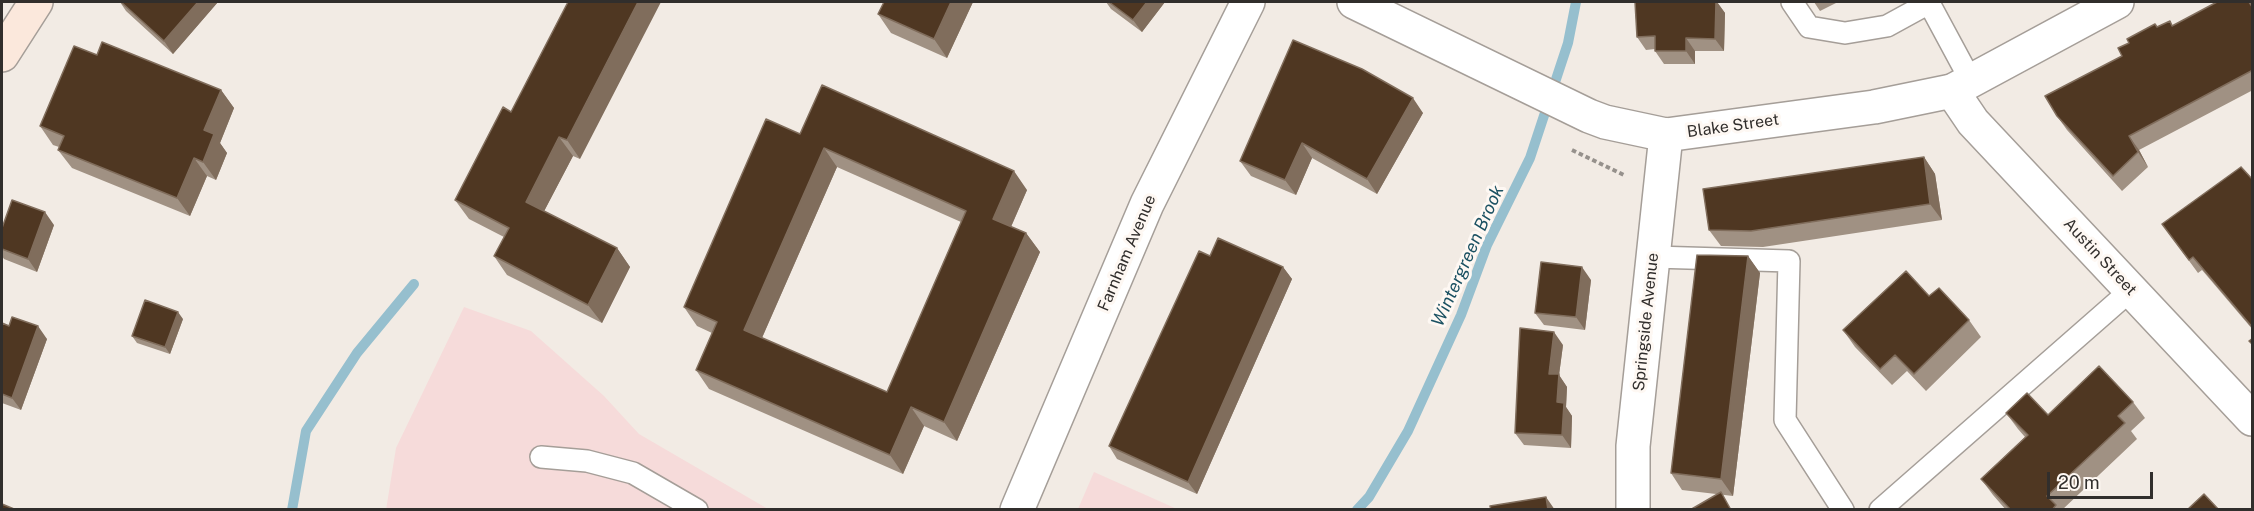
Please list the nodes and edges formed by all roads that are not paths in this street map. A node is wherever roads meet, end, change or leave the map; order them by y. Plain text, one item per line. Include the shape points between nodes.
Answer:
1 (36, 2) edge
2 (1248, 2) edge
3 (1354, 2) edge
4 (1792, 2) edge
5 (2117, 2) edge
6 (1929, 3) edge
7 (2, 55) edge
8 (1961, 86) junction
9 (1666, 135) junction
10 (1654, 257) junction
11 (2131, 290) junction
12 (2253, 418) edge
13 (541, 457) dead end
14 (697, 510) edge
15 (1017, 510) edge
16 (1633, 510) edge
17 (1843, 510) edge
18 (1880, 510) edge

1 - 7 main road
2 - 15 street, Farnham Avenue via 1147,204
3 - 9 street, Blake Street via 1588,116
4 - 6 lane via 1809,27 1845,33 1887,26
5 - 8 street, Blake Street
6 - 8 lane
8 - 9 street, Blake Street via 1874,107
8 - 11 street, Austin Street via 1973,122
9 - 10 street, Springside Avenue
10 - 16 street, Springside Avenue via 1633,446
10 - 17 lane via 1789,261 1785,420
11 - 12 street, Austin Street
11 - 18 lane
13 - 14 lane via 587,461 633,473

